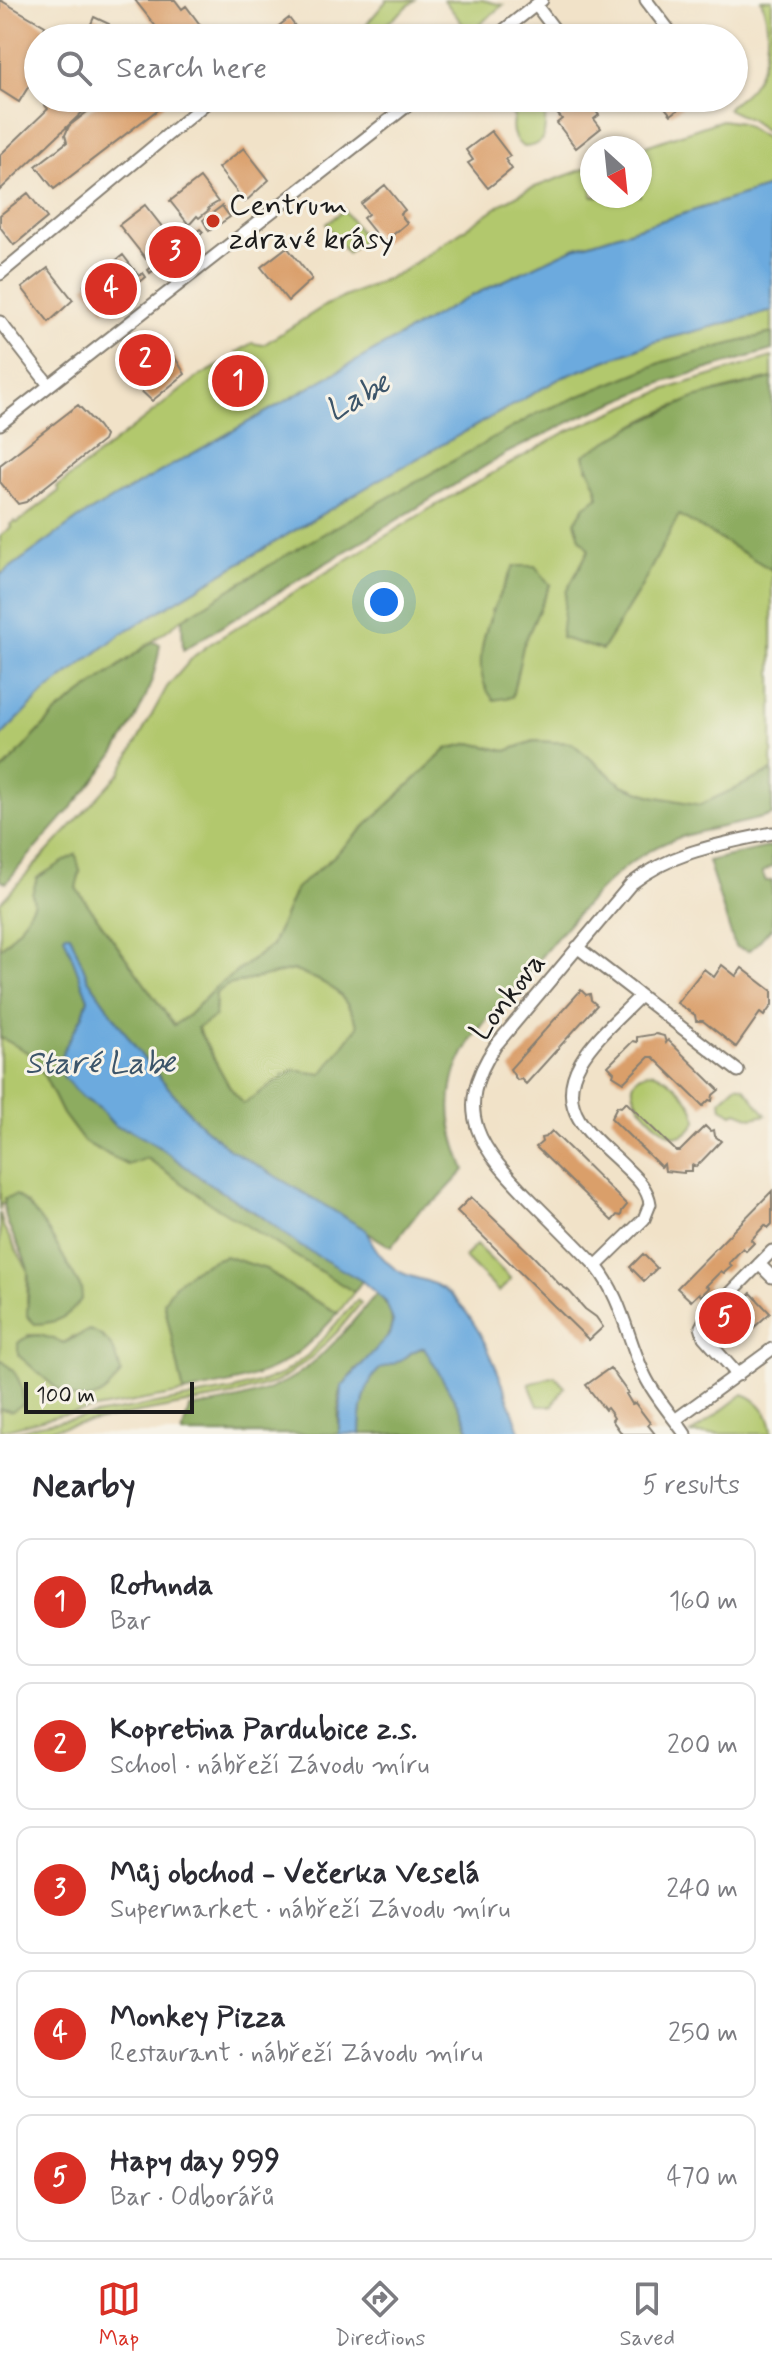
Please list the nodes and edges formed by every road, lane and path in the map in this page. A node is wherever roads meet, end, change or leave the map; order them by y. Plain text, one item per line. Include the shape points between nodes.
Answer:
1 (646, 0) edge
2 (539, 2) edge
3 (512, 24) edge
4 (552, 24) edge
5 (663, 24) edge
6 (195, 112) edge
7 (399, 112) edge
8 (0, 274) edge
9 (0, 322) edge
10 (49, 385) junction
11 (0, 424) edge
12 (772, 833) edge
13 (577, 947) junction
14 (640, 996) junction
15 (738, 1071) dead end
16 (772, 1251) edge
17 (759, 1264) junction
18 (596, 1266) junction
19 (772, 1277) edge
20 (772, 1349) edge
21 (738, 1375) junction
22 (675, 1420) junction
23 (685, 1434) edge

1 - 5 street
2 - 3 street
2 - 4 street
6 - 8 street
7 - 10 street
9 - 10 street
10 - 11 street
12 - 13 street, Lonkova via 658,865 631,884
13 - 14 street
13 - 18 street, Lonkova via 487,1058 474,1113 480,1139 499,1167
14 - 15 street
14 - 18 street via 586,1054 574,1077 574,1107 582,1124 641,1183 650,1202 644,1219
16 - 17 street
17 - 19 street
17 - 21 street via 701,1327
18 - 22 street, Lonkova via 616,1296 646,1378
20 - 21 street
21 - 22 street
22 - 23 street, Lonkova

